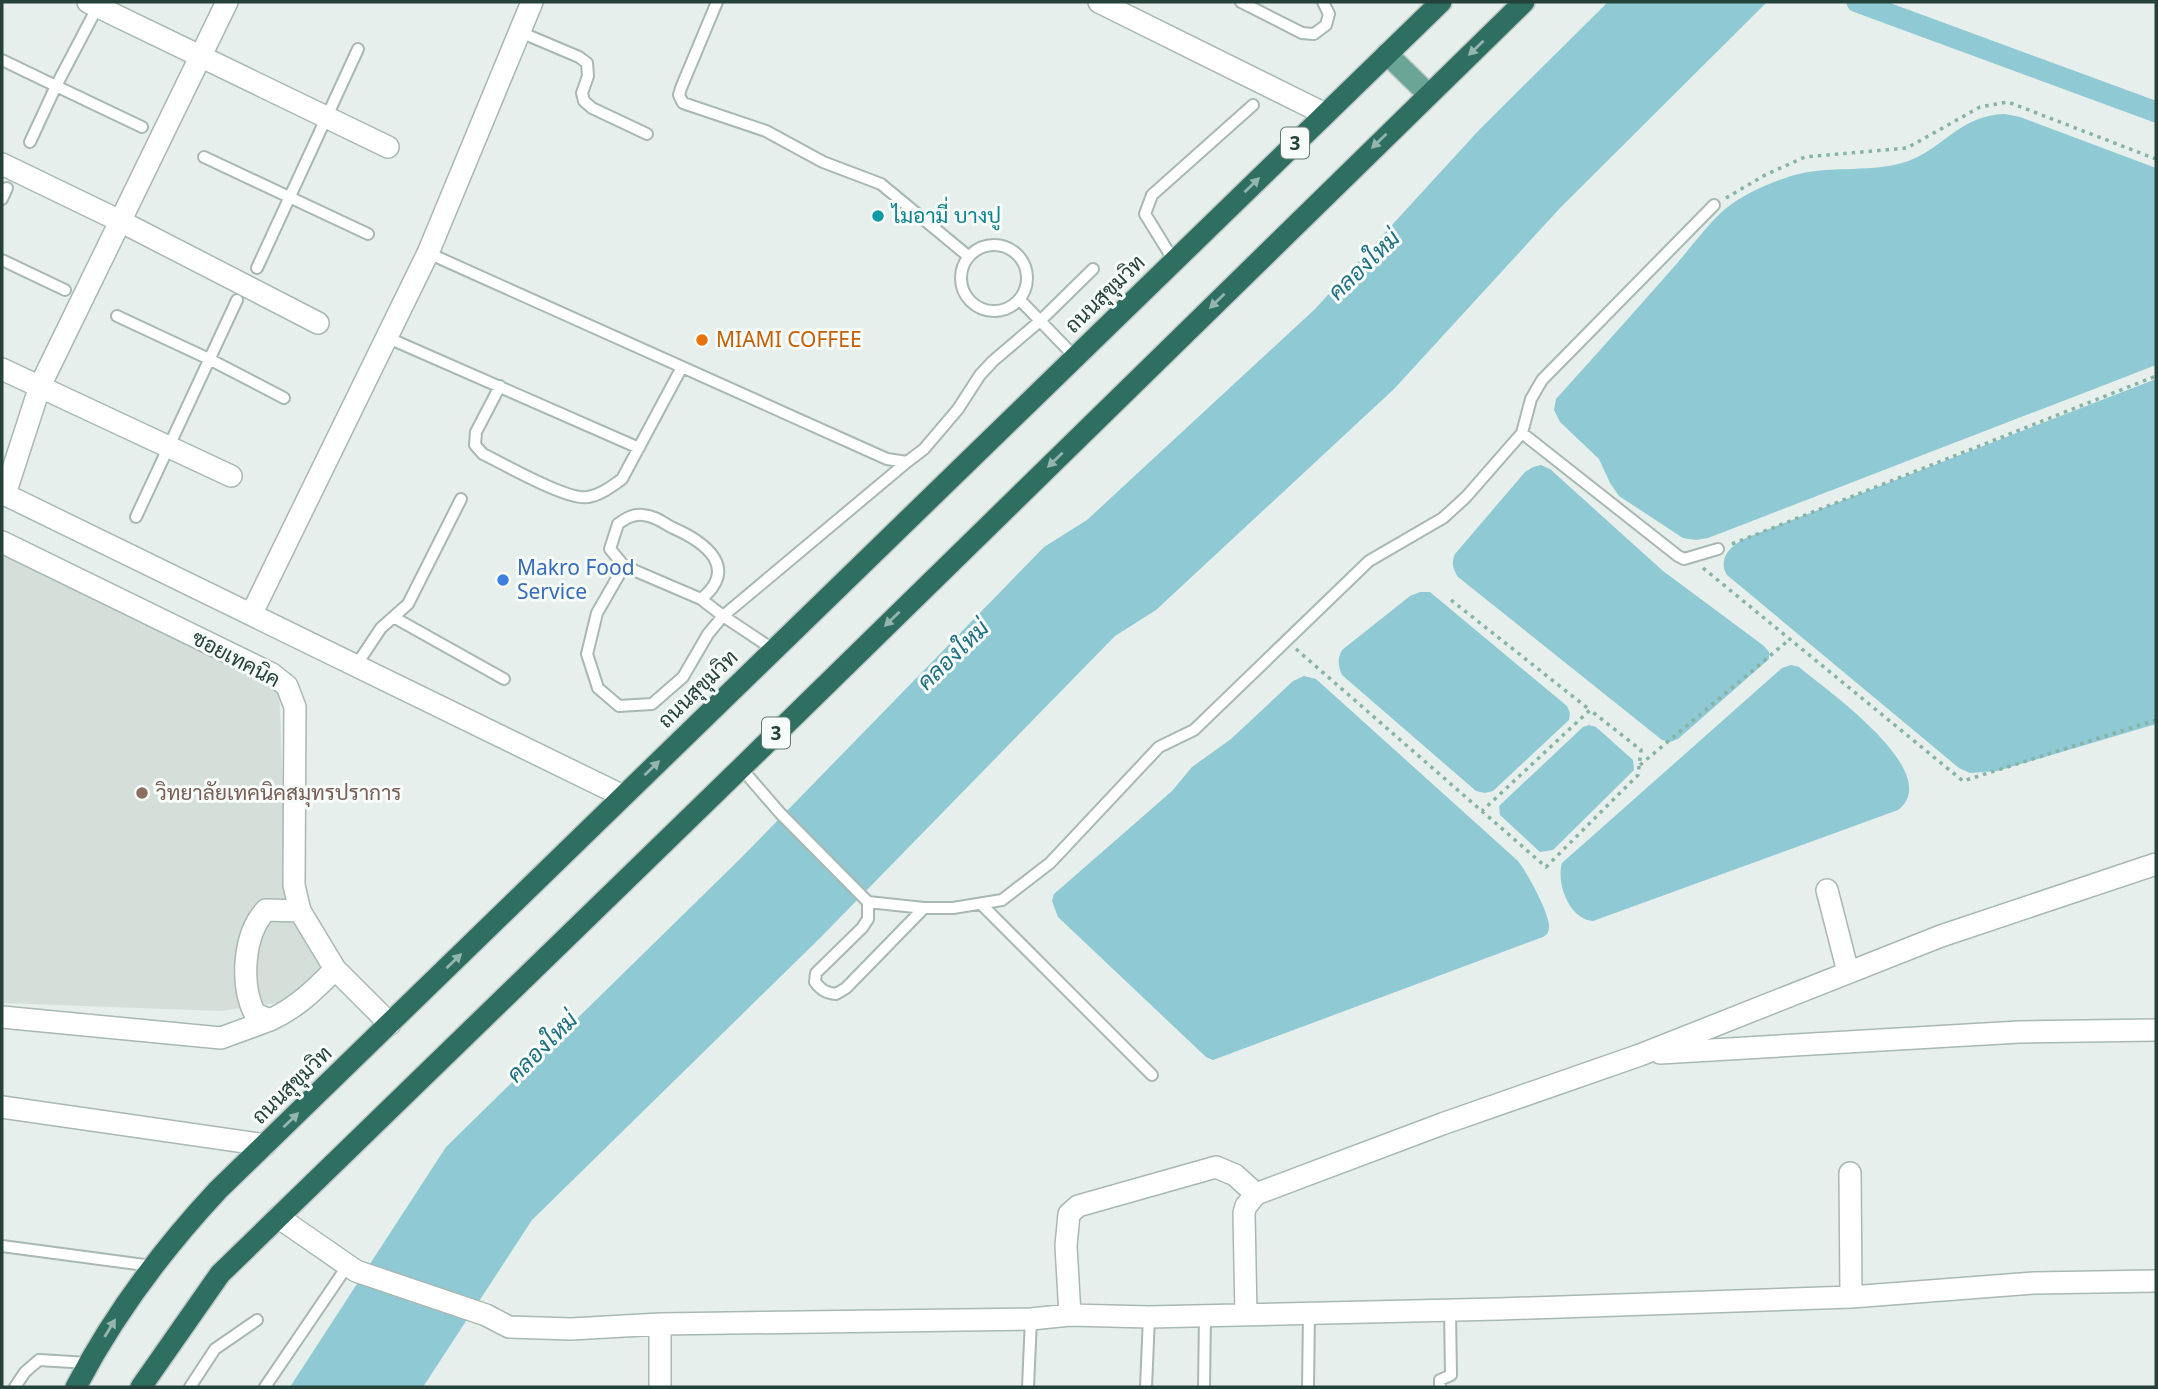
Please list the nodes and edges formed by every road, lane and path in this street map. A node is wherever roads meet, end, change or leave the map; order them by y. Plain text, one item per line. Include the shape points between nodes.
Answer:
1 (227, 2) edge
2 (532, 2) edge
3 (717, 2) edge
4 (1099, 2) edge
5 (1241, 2) edge
6 (1322, 2) edge
7 (1441, 2) edge
8 (1524, 2) edge
9 (95, 3) edge
10 (520, 32) junction
11 (358, 49) dead end
12 (1387, 54) junction
13 (201, 57) junction
14 (2, 60) edge
15 (56, 86) junction
16 (1428, 94) junction
17 (1253, 105) dead end
18 (1325, 114) junction
19 (327, 117) junction
20 (142, 127) dead end
21 (647, 134) dead end
22 (30, 142) dead end
23 (388, 147) dead end
24 (204, 157) dead end
25 (2156, 159) edge
26 (2, 164) edge
27 (7, 188) dead end
28 (288, 198) junction
29 (2, 199) edge
30 (1714, 205) joint
31 (120, 221) junction
32 (368, 234) dead end
33 (428, 253) junction
34 (968, 256) junction
35 (2, 260) edge
36 (1174, 261) junction
37 (257, 268) dead end
38 (1093, 269) dead end
39 (65, 290) dead end
40 (237, 300) dead end
41 (1020, 300) junction
42 (117, 316) dead end
43 (1041, 321) junction
44 (318, 323) dead end
45 (386, 337) junction
46 (1075, 357) junction
47 (209, 359) junction
48 (682, 367) junction
49 (2, 369) edge
50 (2156, 376) edge
51 (40, 386) junction
52 (500, 386) junction
53 (284, 398) dead end
54 (1522, 433) junction
55 (168, 446) junction
56 (639, 448) junction
57 (907, 463) junction
58 (231, 476) dead end
59 (3, 494) edge
60 (461, 499) dead end
61 (136, 517) dead end
62 (2, 542) edge
63 (1718, 549) joint
64 (1691, 557) junction
65 (624, 566) junction
66 (701, 599) junction
67 (1451, 600) dead end
68 (252, 613) junction
69 (723, 616) junction
70 (395, 618) junction
71 (1790, 639) junction
72 (1286, 641) junction
73 (774, 650) junction
74 (357, 664) junction
75 (504, 679) dead end
76 (1590, 710) junction
77 (2156, 720) edge
78 (1639, 766) junction
79 (741, 768) junction
80 (623, 796) junction
81 (1482, 811) junction
82 (2156, 864) edge
83 (1827, 890) dead end
84 (867, 899) junction
85 (981, 904) junction
86 (923, 908) junction
87 (300, 911) junction
88 (335, 969) junction
89 (1849, 972) junction
90 (2, 1017) edge
91 (270, 1020) junction
92 (390, 1024) junction
93 (2156, 1030) edge
94 (1640, 1055) junction
95 (1152, 1075) dead end
96 (2, 1107) edge
97 (265, 1145) junction
98 (1850, 1172) dead end
99 (1256, 1194) junction
100 (278, 1217) junction
101 (2, 1246) edge
102 (152, 1266) junction
103 (352, 1268) junction
104 (2156, 1281) edge
105 (1851, 1297) junction
106 (1450, 1310) junction
107 (1309, 1313) junction
108 (1070, 1314) junction
109 (1246, 1315) junction
110 (1205, 1316) junction
111 (1149, 1317) junction
112 (1031, 1319) junction
113 (257, 1320) dead end
114 (660, 1324) junction
115 (88, 1363) junction
116 (15, 1387) edge
117 (76, 1387) edge
118 (141, 1387) edge
119 (190, 1387) edge
120 (265, 1387) edge
121 (660, 1387) edge
122 (1028, 1387) edge
123 (1146, 1387) edge
124 (1204, 1387) edge
125 (1308, 1387) edge
126 (1440, 1387) edge

1 - 13 street
2 - 10 street
3 - 34 lane via 681,88 683,103 766,131 823,162 881,184
4 - 18 street
5 - 6 lane via 1302,33 1314,34 1326,25 1329,14
7 - 12 highway, ถนนสุขุมวิท / 3
8 -> 16 highway, 3
9 - 13 street
9 - 15 lane
10 - 21 lane via 579,57 587,64 584,101
10 - 33 street
11 - 19 lane
12 - 16 main road
12 - 18 highway, ถนนสุขุมวิท / 3
13 - 19 street
13 - 31 street
14 - 15 lane
15 - 20 lane
15 - 22 lane
16 -> 79 highway, 3
17 - 36 lane via 1152,195 1145,214
36 -> 18 highway, ถนนสุขุมวิท / 3
19 - 23 street
19 - 28 lane
24 - 28 lane
25 - 30 path via 2008,102 1980,107 1907,148 1805,157
26 - 31 street
27 - 29 lane
28 - 32 lane
28 - 37 lane
30 - 54 lane via 1542,380 1531,399
31 - 44 street
31 - 51 street
33 - 45 street
33 - 48 lane
34 - 41 lane via 983,247 1000,245 1016,253 1025,267 1027,285
34 - 41 lane via 961,272 963,289 972,304 988,311 1005,310
35 - 39 lane
36 - 46 highway, ถนนสุขุมวิท / 3
38 - 43 lane
40 - 47 lane
41 - 43 lane
42 - 47 lane
43 - 46 lane
43 - 57 lane via 993,360 958,409
45 - 52 lane
45 - 68 street
46 - 73 highway, ถนนสุขุมวิท / 3
47 - 53 lane
47 - 55 lane
48 - 56 lane
48 - 57 lane via 887,459
49 - 51 street
50 - 63 path
51 - 55 street
51 - 59 street
52 - 56 lane
52 - 56 lane via 476,432 475,445 570,496 587,498 606,491 622,479
54 - 64 lane via 1678,556
54 - 72 lane via 1443,519 1369,561
55 - 58 street
55 - 61 lane
57 - 69 lane
59 - 68 street
60 - 70 lane via 408,604
62 - 87 street, ซอยเทคนิค via 272,674 287,686 295,707 294,885
63 - 64 lane
64 - 71 path
65 - 66 lane
65 - 66 lane via 610,549 618,524 641,514 656,517 710,551 718,578
65 - 69 lane via 597,613 586,654 598,688 619,706 652,704 683,677
66 - 69 lane
67 - 76 path
68 - 74 street
69 - 73 lane
70 - 74 lane via 381,628
70 - 75 lane
71 - 77 path via 1963,781
71 - 78 path
72 - 81 path
72 - 85 lane via 1194,730 1159,747 1050,863 1002,900
80 -> 73 highway, ถนนสุขุมวิท / 3
74 - 80 street
76 - 78 path via 1641,750
76 - 81 path
78 - 81 path via 1638,775 1546,867
79 - 84 lane
79 - 100 highway, 3
92 -> 80 highway, ถนนสุขุมวิท / 3
82 - 89 street
83 - 89 street
84 - 86 lane
84 - 86 lane via 868,919 862,928 816,973 815,982 826,993 846,988
85 - 86 lane
85 - 95 lane
87 - 88 street, ซอยเทคนิค
87 - 91 street via 267,910 256,921 249,941 248,1001 255,1014
88 - 91 street via 303,1001
88 - 92 street, ซอยเทคนิค
89 - 94 street
90 - 91 street via 221,1038
97 -> 92 highway, ถนนสุขุมวิท / 3
93 - 94 street via 2019,1032
94 - 99 street
96 - 97 street
97 - 102 highway, ถนนสุขุมวิท / 3 via 218,1190
98 - 105 street
99 - 108 street via 1236,1175 1216,1167 1078,1206 1069,1214 1066,1246
99 - 109 street via 1244,1213
100 - 103 street
100 - 118 highway, 3 via 220,1274
101 - 102 lane
115 -> 102 highway, ถนนสุขุมวิท / 3
103 - 114 street via 509,1327
103 - 120 lane
104 - 105 street via 2034,1283
105 - 106 street
106 - 107 street
106 - 126 lane via 1451,1375 1440,1380
107 - 109 street
107 - 125 lane
108 - 111 street
108 - 112 street
109 - 110 street
110 - 111 street
110 - 124 lane
111 - 123 lane
112 - 114 street
112 - 122 lane
113 - 119 lane via 215,1349
114 - 121 street
115 - 116 lane via 39,1360
115 - 117 highway, ถนนสุขุมวิท / 3

